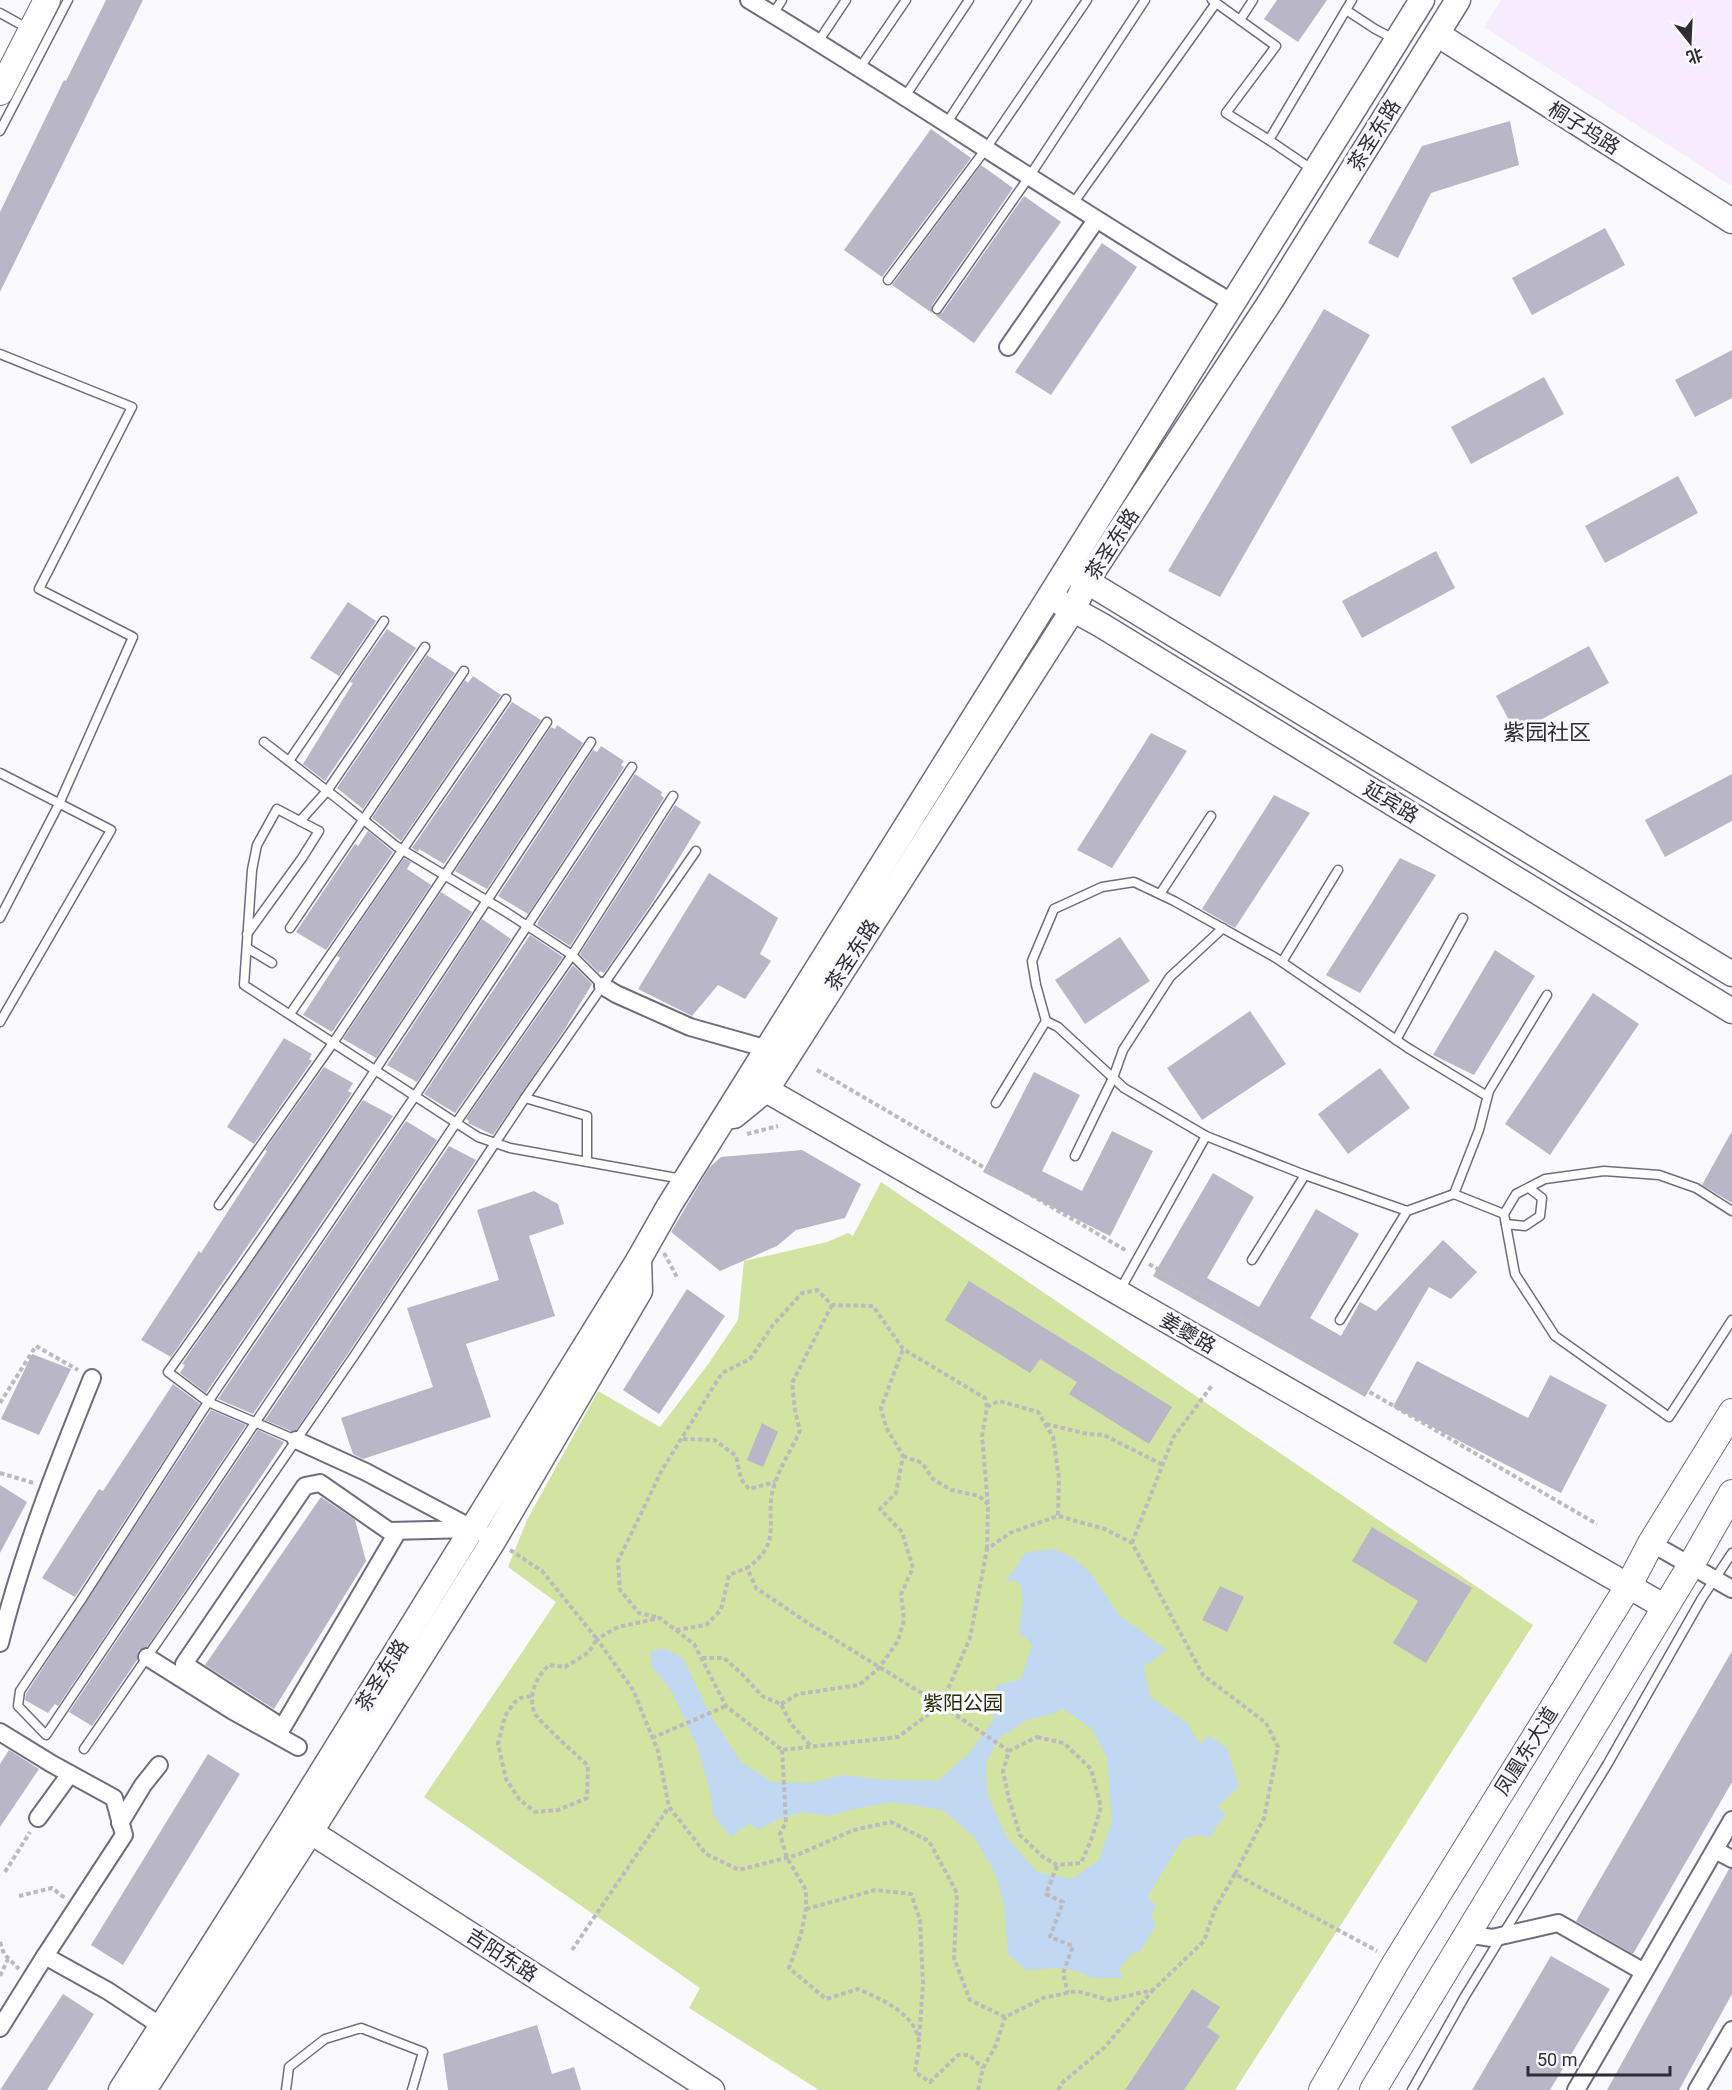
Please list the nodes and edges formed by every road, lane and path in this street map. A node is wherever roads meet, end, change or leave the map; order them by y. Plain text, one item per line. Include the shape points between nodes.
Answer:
1 (47, 0) edge
2 (68, 0) edge
3 (749, 0) edge
4 (782, 0) edge
5 (846, 0) edge
6 (906, 0) edge
7 (969, 0) edge
8 (1027, 0) edge
9 (1087, 0) edge
10 (1145, 0) edge
11 (1253, 0) edge
12 (1352, 0) edge
13 (1422, 0) edge
14 (1458, 0) edge
15 (1214, 1) edge
16 (1346, 10) junction
17 (0, 13) edge
18 (773, 14) junction
19 (1240, 20) junction
20 (32, 31) junction
21 (1437, 34) junction
22 (1397, 40) junction
23 (818, 42) junction
24 (859, 69) junction
25 (0, 92) edge
26 (904, 98) junction
27 (945, 124) junction
28 (0, 131) edge
29 (1269, 140) junction
30 (985, 150) junction
31 (1315, 172) junction
32 (1029, 177) junction
33 (1072, 205) junction
34 (1096, 220) junction
35 (1732, 221) edge
36 (888, 280) dead end
37 (1233, 303) junction
38 (937, 309) dead end
39 (1008, 347) dead end
40 (0, 354) edge
41 (1066, 568) junction
42 (1086, 582) junction
43 (1048, 597) junction
44 (1074, 608) junction
45 (384, 621) dead end
46 (425, 647) dead end
47 (464, 671) dead end
48 (506, 699) dead end
49 (547, 722) dead end
50 (264, 742) dead end
51 (591, 742) dead end
52 (289, 761) junction
53 (632, 767) dead end
54 (0, 773) edge
55 (327, 791) junction
56 (673, 796) dead end
57 (59, 804) junction
58 (1211, 816) dead end
59 (364, 820) junction
60 (300, 821) junction
61 (403, 851) junction
62 (696, 851) dead end
63 (1338, 870) dead end
64 (446, 876) junction
65 (1160, 894) junction
66 (487, 901) junction
67 (0, 918) edge
68 (1463, 918) dead end
69 (527, 926) junction
70 (290, 928) dead end
71 (1223, 928) junction
72 (248, 934) junction
73 (247, 948) junction
74 (573, 955) junction
75 (1282, 962) junction
76 (272, 963) dead end
77 (1732, 975) edge
78 (603, 986) junction
79 (1547, 995) dead end
80 (1732, 1011) edge
81 (290, 1014) junction
82 (1046, 1021) junction
83 (0, 1022) edge
84 (1396, 1040) junction
85 (333, 1043) junction
86 (768, 1049) junction
87 (375, 1070) junction
88 (817, 1070) dead end
89 (1113, 1078) junction
90 (758, 1085) junction
91 (415, 1096) junction
92 (1487, 1096) junction
93 (525, 1098) junction
94 (996, 1103) dead end
95 (456, 1123) junction
96 (1206, 1136) junction
97 (495, 1144) junction
98 (1075, 1156) dead end
99 (587, 1161) junction
100 (1305, 1175) junction
101 (686, 1180) junction
102 (1529, 1188) junction
103 (1454, 1194) junction
104 (219, 1205) dead end
105 (1407, 1211) junction
106 (1732, 1212) edge
107 (1504, 1214) junction
108 (1506, 1224) junction
109 (1137, 1257) junction
110 (639, 1258) junction
111 (1252, 1260) dead end
112 (1118, 1293) junction
113 (832, 1305) junction
114 (1340, 1320) dead end
115 (1732, 1320) edge
116 (1729, 1332) edge
117 (903, 1349) junction
118 (92, 1378) joint
119 (1213, 1384) dead end
120 (208, 1402) junction
121 (0, 1403) edge
122 (987, 1407) junction
123 (1732, 1413) edge
124 (254, 1422) junction
125 (1045, 1424) junction
126 (682, 1439) junction
127 (296, 1440) junction
128 (903, 1456) junction
129 (1163, 1465) junction
130 (0, 1473) edge
131 (776, 1482) junction
132 (49, 1488) junction
133 (1732, 1494) edge
134 (988, 1505) junction
135 (1058, 1516) junction
136 (1597, 1524) dead end
137 (472, 1529) junction
138 (398, 1531) junction
139 (494, 1540) junction
140 (1132, 1543) junction
141 (1651, 1543) junction
142 (987, 1549) junction
143 (1732, 1553) edge
144 (1690, 1565) junction
145 (747, 1568) junction
146 (1714, 1579) junction
147 (1629, 1585) junction
148 (1732, 1590) edge
149 (1665, 1606) junction
150 (660, 1618) junction
151 (3, 1619) edge
152 (676, 1630) junction
153 (597, 1639) junction
154 (0, 1643) edge
155 (147, 1657) junction
156 (702, 1658) junction
157 (879, 1668) junction
158 (532, 1696) junction
159 (781, 1704) junction
160 (941, 1705) junction
161 (726, 1706) junction
162 (0, 1732) edge
163 (278, 1735) junction
164 (652, 1738) junction
165 (298, 1747) dead end
166 (812, 1747) junction
167 (84, 1749) dead end
168 (782, 1750) junction
169 (1009, 1751) junction
170 (159, 1765) dead end
171 (70, 1774) junction
172 (669, 1808) junction
173 (38, 1818) joint
174 (1732, 1820) edge
175 (120, 1823) junction
176 (301, 1826) junction
177 (1715, 1850) junction
178 (787, 1858) junction
179 (1732, 1859) edge
180 (1058, 1866) junction
181 (5, 1872) dead end
182 (1235, 1874) junction
183 (19, 1896) dead end
184 (76, 1906) junction
185 (806, 1909) junction
186 (1466, 1934) junction
187 (1502, 1936) junction
188 (0, 1941) edge
189 (572, 1950) dead end
190 (45, 1956) junction
191 (8, 1959) junction
192 (1396, 1962) junction
193 (1644, 1972) junction
194 (0, 1976) edge
195 (30, 1980) junction
196 (1153, 1990) junction
197 (1068, 1993) junction
198 (1005, 2017) junction
199 (162, 2026) junction
200 (0, 2028) edge
201 (1732, 2030) edge
202 (919, 2042) junction
203 (983, 2068) junction
204 (120, 2090) edge
205 (144, 2090) edge
206 (286, 2090) edge
207 (412, 2090) edge
208 (712, 2090) edge
209 (978, 2090) edge
210 (1058, 2090) edge
211 (1322, 2090) edge
212 (1373, 2090) edge
213 (1412, 2090) edge
214 (1576, 2090) edge
215 (1697, 2090) edge

1 - 20 main road
2 - 28 lane
3 - 18 street
4 - 18 lane
5 - 23 lane
6 - 24 lane
7 - 26 lane
8 - 27 lane
9 - 30 lane
10 - 32 lane
11 - 19 lane
12 - 16 lane
13 - 22 main road, 茶圣东路
14 - 21 main road, 茶圣东路
15 - 19 lane
15 - 33 lane
16 - 22 lane
16 - 29 lane
17 - 20 lane
18 - 23 street
19 - 29 lane via 1276,46 1226,112
20 - 25 main road
21 - 35 main road, 桐子坞路
21 - 42 main road, 茶圣东路 via 1272,299
22 - 31 main road, 茶圣东路
23 - 24 street
24 - 26 street
26 - 27 street
27 - 30 street
29 - 31 lane
30 - 32 street
30 - 36 lane
31 - 37 main road, 茶圣东路
32 - 33 street
32 - 38 lane
33 - 34 street
34 - 37 street
34 - 39 street
37 - 41 main road, 茶圣东路
40 - 57 lane via 132,407 39,589 133,637
41 - 42 main road, 延宾路
41 - 43 main road, 茶圣东路
42 - 44 main road, 茶圣东路
42 - 77 main road, 延宾路
43 - 44 main road, 延宾路
43 - 86 main road, 茶圣东路
44 - 80 main road, 延宾路
44 - 90 main road, 茶圣东路
45 - 52 lane
46 - 55 lane
47 - 59 lane
48 - 61 lane
49 - 64 lane
50 - 52 lane
51 - 66 lane
52 - 55 lane
53 - 69 lane
54 - 57 lane
55 - 59 lane
55 - 60 lane
56 - 74 lane
57 - 67 lane
57 - 83 lane via 111,830
58 - 65 lane
59 - 61 lane
59 - 70 lane
60 - 72 lane via 319,831
60 - 72 lane via 277,809 257,845
61 - 64 lane
61 - 81 lane
62 - 78 lane
63 - 75 lane
64 - 66 lane
64 - 85 lane
65 - 71 lane
65 - 82 lane via 1134,882 1102,887 1054,909 1032,961
66 - 69 lane
66 - 87 lane
68 - 84 lane
69 - 74 lane
69 - 91 lane
71 - 75 lane
71 - 89 lane via 1170,976 1123,1050
72 - 73 lane
73 - 76 lane
73 - 81 lane via 244,985
74 - 78 lane
74 - 95 lane
75 - 84 lane
78 - 86 street via 690,1027
78 - 93 lane
79 - 92 lane
81 - 85 lane
82 - 89 lane via 1058,1027
82 - 94 lane
84 - 92 lane
85 - 87 lane
85 - 104 lane
86 - 90 main road, 茶圣东路
87 - 91 lane
87 - 120 lane via 168,1372
88 - 109 path
89 - 96 lane
89 - 98 lane
90 - 101 main road, 茶圣东路 via 719,1127
90 - 112 main road, 姜夔路
91 - 95 lane
91 - 120 lane
92 - 103 lane via 1479,1130
93 - 97 lane
93 - 99 lane via 587,1116
95 - 97 lane
95 - 124 lane
96 - 100 lane
96 - 109 lane
97 - 99 lane
97 - 127 lane
99 - 101 lane
100 - 105 lane
100 - 111 lane
101 - 110 main road, 茶圣东路
102 - 106 lane via 1545,1179 1604,1171 1659,1175 1696,1188
102 - 107 lane via 1516,1194
102 - 108 lane via 1542,1198 1540,1216 1525,1226
103 - 105 lane
103 - 107 lane
105 - 114 lane
107 - 108 lane
108 - 116 lane via 1515,1274 1555,1336 1669,1417
109 - 112 lane
109 - 136 path
110 - 137 main road, 茶圣东路
110 - 139 main road, 茶圣东路 via 640,1291
112 - 147 main road, 姜夔路
113 - 117 path via 873,1306
113 - 126 path via 818,1290 802,1293 750,1359 722,1373
113 - 131 path via 792,1383 800,1431
115 - 116 lane
117 - 122 path via 985,1398
117 - 128 path via 882,1408 886,1427
118 - 121 path via 36,1346
118 - 132 street
119 - 129 path via 1173,1438
120 - 124 lane
120 - 124 lane via 20,1691 18,1706 46,1735
122 - 125 path via 999,1401 1038,1412
122 - 134 path via 982,1436
123 - 141 main road, 凤凰东大道
124 - 127 lane
125 - 129 path via 1104,1435
125 - 135 path via 1053,1437 1059,1478
126 - 131 path via 715,1440 736,1456 741,1479 749,1489
126 - 150 path via 662,1470 618,1561 620,1590 639,1612
127 - 137 street via 366,1472
127 - 155 lane
128 - 134 path via 922,1463 933,1479 951,1490 979,1496
128 - 157 path via 896,1493 880,1509 902,1532 914,1568 900,1594 904,1620 898,1641
129 - 140 path
130 - 132 path
131 - 145 path via 771,1499 772,1538 761,1558
132 - 151 street
133 - 144 main road
134 - 142 path
135 - 140 path via 1106,1529
135 - 142 path via 1010,1533
137 - 138 street
137 - 139 street
137 - 176 main road, 茶圣东路
138 - 163 street
138 - 163 street via 388,1531 320,1483 305,1486 184,1664 274,1722
139 - 153 path via 542,1571
139 - 176 main road, 茶圣东路
140 - 182 path via 1203,1675 1266,1723 1278,1748 1264,1818
141 - 144 street
141 - 147 main road, 凤凰东大道
142 - 160 path via 969,1638
143 - 146 lane
144 - 146 street
144 - 149 main road
145 - 152 path via 729,1575 721,1610 706,1625
145 - 157 path via 756,1588
146 - 148 street
146 - 187 lane
147 - 149 main road, 姜夔路
147 - 192 main road, 凤凰东大道
149 - 186 main road
150 - 152 path
150 - 153 path via 618,1627
151 - 154 street
152 - 156 path via 694,1644
153 - 158 path via 588,1653 565,1667 549,1665 544,1669
153 - 164 path via 633,1690
155 - 163 street
155 - 167 lane
156 - 159 path via 723,1658 762,1696
156 - 161 path
157 - 159 path via 859,1685 798,1694
157 - 160 path
158 - 158 path via 535,1713 588,1766 587,1798 558,1810 536,1812 519,1799 506,1779 498,1744 505,1716 514,1703
159 - 166 path via 791,1724
160 - 166 path via 898,1737
160 - 169 path
161 - 164 path
161 - 168 path
162 - 171 street
163 - 165 street
164 - 172 path
166 - 168 path
168 - 178 path via 786,1822 780,1834
169 - 180 path via 1003,1771 1020,1834
169 - 180 path via 1037,1737 1064,1743 1091,1769 1101,1807 1091,1840 1081,1863
170 - 175 street
171 - 173 street
171 - 175 street via 114,1798
172 - 178 path via 706,1854 739,1870
172 - 189 path
173 - 181 path
174 - 177 street
175 - 184 street via 124,1835
176 - 199 main road, 茶圣东路
176 - 205 main road, 茶圣东路
176 - 208 main road, 吉阳东路
177 - 179 street
177 - 193 street
178 - 185 path via 806,1890
178 - 198 path via 854,1830 891,1822 929,1841 957,1893 954,1958 970,2000
180 - 197 path via 1046,1894 1063,1902 1050,1937 1073,1947 1063,1973
182 - 192 path
182 - 196 path via 1215,1910 1204,1941
183 - 184 path via 52,1888
184 - 190 street
185 - 202 path via 789,1968 825,1998 858,1989 884,2000 908,2018
185 - 202 path via 875,1890 911,1894 921,1920 923,1984
186 - 187 street
186 - 212 main road
187 - 193 street via 1558,1923
187 - 213 lane
188 - 191 path
190 - 195 street
190 - 199 street
191 - 194 path
191 - 195 path
192 - 211 main road, 凤凰东大道
193 - 214 street
195 - 200 street
196 - 197 path via 1109,2000 1077,1991
196 - 210 path via 1105,2047
197 - 198 path via 1043,1998
198 - 203 path
199 - 204 main road, 茶圣东路
201 - 215 street
202 - 203 path via 915,2072 930,2082 958,2055 969,2055
203 - 209 path
206 - 207 lane via 289,2067 325,2038 360,2028 423,2052

